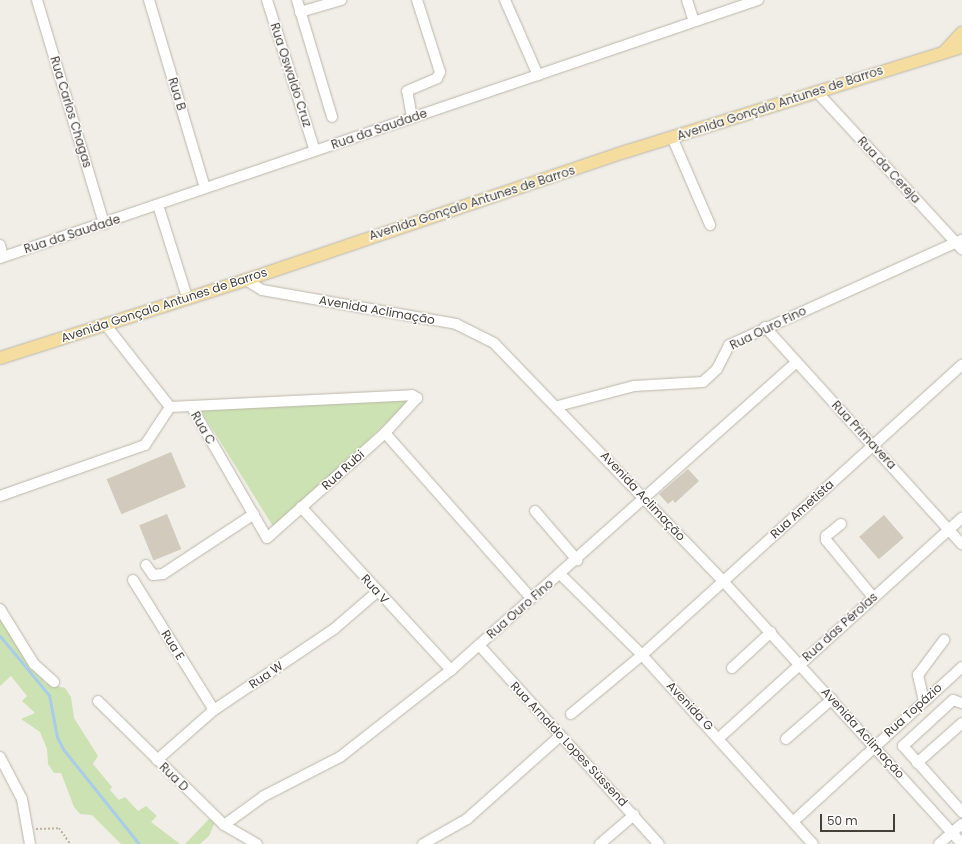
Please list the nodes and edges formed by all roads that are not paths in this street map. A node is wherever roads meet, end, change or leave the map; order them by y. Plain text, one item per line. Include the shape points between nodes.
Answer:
1 (37, 0) edge
2 (148, 0) edge
3 (267, 0) edge
4 (297, 0) edge
5 (341, 0) edge
6 (417, 0) edge
7 (505, 0) edge
8 (687, 0) edge
9 (758, 0) edge
10 (300, 12) junction
11 (694, 21) junction
12 (962, 32) edge
13 (962, 47) edge
14 (945, 51) junction
15 (538, 75) junction
16 (817, 92) junction
17 (332, 117) dead end
18 (412, 118) junction
19 (672, 138) junction
20 (316, 151) junction
21 (205, 188) junction
22 (158, 205) junction
23 (104, 224) junction
24 (710, 225) dead end
25 (960, 243) edge
26 (0, 245) edge
27 (2, 257) edge
28 (246, 280) junction
29 (187, 297) junction
30 (105, 324) junction
31 (766, 327) junction
32 (0, 358) edge
33 (796, 363) junction
34 (962, 365) edge
35 (190, 406) junction
36 (558, 406) junction
37 (170, 407) junction
38 (385, 433) junction
39 (873, 444) junction
40 (0, 496) edge
41 (644, 499) junction
42 (302, 507) junction
43 (535, 511) dead end
44 (254, 514) junction
45 (962, 518) edge
46 (841, 524) dead end
47 (950, 529) junction
48 (267, 538) joint
49 (962, 544) edge
50 (577, 560) junction
51 (146, 565) dead end
52 (560, 574) junction
53 (132, 580) dead end
54 (723, 581) junction
55 (377, 592) junction
56 (873, 597) junction
57 (531, 598) junction
58 (0, 609) edge
59 (771, 632) junction
60 (944, 640) dead end
61 (479, 645) junction
62 (642, 655) junction
63 (800, 663) junction
64 (962, 667) edge
65 (732, 668) dead end
66 (451, 670) junction
67 (54, 682) dead end
68 (832, 699) junction
69 (98, 701) dead end
70 (924, 701) junction
71 (962, 703) edge
72 (214, 710) junction
73 (571, 714) dead end
74 (962, 723) edge
75 (560, 736) junction
76 (719, 738) junction
77 (786, 739) dead end
78 (874, 745) junction
79 (0, 757) edge
80 (157, 760) junction
81 (917, 763) junction
82 (962, 812) edge
83 (634, 815) junction
84 (795, 820) junction
85 (962, 824) edge
86 (224, 825) junction
87 (952, 833) junction
88 (427, 843) edge
89 (30, 844) edge
90 (257, 844) edge
91 (600, 844) edge
92 (659, 844) edge
93 (814, 844) edge
94 (939, 844) edge
95 (962, 844) edge

1 - 23 street, Rua Carlos Chagas
2 - 21 street, Rua B
3 - 20 street, Rua Oswaldo Cruz
4 - 10 street
5 - 10 street
6 - 18 street via 440,72 437,78 406,91
7 - 15 street
8 - 11 street
9 - 11 street, Rua da Saudade
10 - 17 street
11 - 15 street, Rua da Saudade
12 - 14 main road
13 - 14 main road, Avenida Gonçalo Antunes de Barros
14 - 16 main road, Avenida Gonçalo Antunes de Barros
15 - 18 street, Rua da Saudade
16 - 19 main road, Avenida Gonçalo Antunes de Barros
16 - 25 street, Rua da Cereja
18 - 20 street, Rua da Saudade
19 - 24 street
19 - 28 main road, Avenida Gonçalo Antunes de Barros
20 - 21 street, Rua da Saudade
21 - 22 street, Rua da Saudade
22 - 23 street, Rua da Saudade
22 - 29 street
23 - 27 street, Rua da Saudade
25 - 31 street, Rua Ouro Fino
26 - 27 street
28 - 29 main road, Avenida Gonçalo Antunes de Barros
28 - 36 street, Avenida Aclimação via 262,290 456,324 477,333 510,356
29 - 30 main road, Avenida Gonçalo Antunes de Barros
30 - 32 main road, Avenida Gonçalo Antunes de Barros
30 - 37 street
31 - 33 street, Rua Primavera
31 - 36 street, Rua Ouro Fino via 729,346 717,369 703,382 634,386
33 - 39 street, Rua Primavera
33 - 41 street, Rua Ouro Fino
34 - 39 street, Rua Ametista
35 - 37 street, Rua C
35 - 38 street, Rua Rubi via 412,396 416,400
35 - 44 street, Rua C
36 - 41 street, Avenida Aclimação
37 - 40 street via 145,445
38 - 42 street, Rua Rubi
38 - 57 street
39 - 47 street, Rua Primavera
39 - 54 street, Rua Ametista
41 - 50 street, Rua Ouro Fino
41 - 54 street, Avenida Aclimação
42 - 48 street, Rua Rubi
42 - 55 street, Rua V
43 - 50 street
44 - 48 street, Rua C
44 - 51 street via 163,574 153,575
45 - 47 street, Rua das Pérolas
46 - 56 street via 826,536 826,540
47 - 49 street, Rua Primavera
47 - 56 street, Rua das Pérolas
50 - 52 street, Rua Ouro Fino
52 - 57 street, Rua Ouro Fino
52 - 62 street, Avenida G
53 - 72 street, Rua E
54 - 59 street, Avenida Aclimação
54 - 62 street, Rua Ametista
55 - 66 street, Rua V
55 - 72 street, Rua W via 334,629
56 - 63 street, Rua das Pérolas
57 - 61 street, Rua Ouro Fino
58 - 67 street via 34,664
59 - 63 street, Avenida Aclimação
59 - 65 street
60 - 70 street via 918,675
61 - 66 street, Rua Ouro Fino
61 - 75 street, Rua Arnaldo Lopes Süssend
62 - 73 street, Rua Ametista
62 - 76 street, Avenida G
63 - 68 street, Avenida Aclimação
63 - 76 street, Rua das Pérolas
64 - 70 street, Rua Topázio
66 - 86 street, Rua Ouro Fino via 340,758 264,796
68 - 77 street
68 - 78 street, Avenida Aclimação
69 - 80 street, Rua D
70 - 78 street, Rua Topázio
71 - 81 street via 953,700 904,743 906,752
72 - 80 street, Rua W
74 - 81 street
75 - 83 street, Rua Arnaldo Lopes Süssend
75 - 88 street via 467,819
76 - 84 street, Avenida G
78 - 84 street, Rua Topázio
78 - 87 street, Avenida Aclimação
79 - 89 street via 22,799
80 - 86 street, Rua D
81 - 82 street
83 - 91 street
83 - 92 street, Rua Arnaldo Lopes Süssend
84 - 93 street, Avenida G
85 - 87 street
86 - 90 street, Rua D
87 - 94 street
87 - 95 street, Avenida Aclimação

